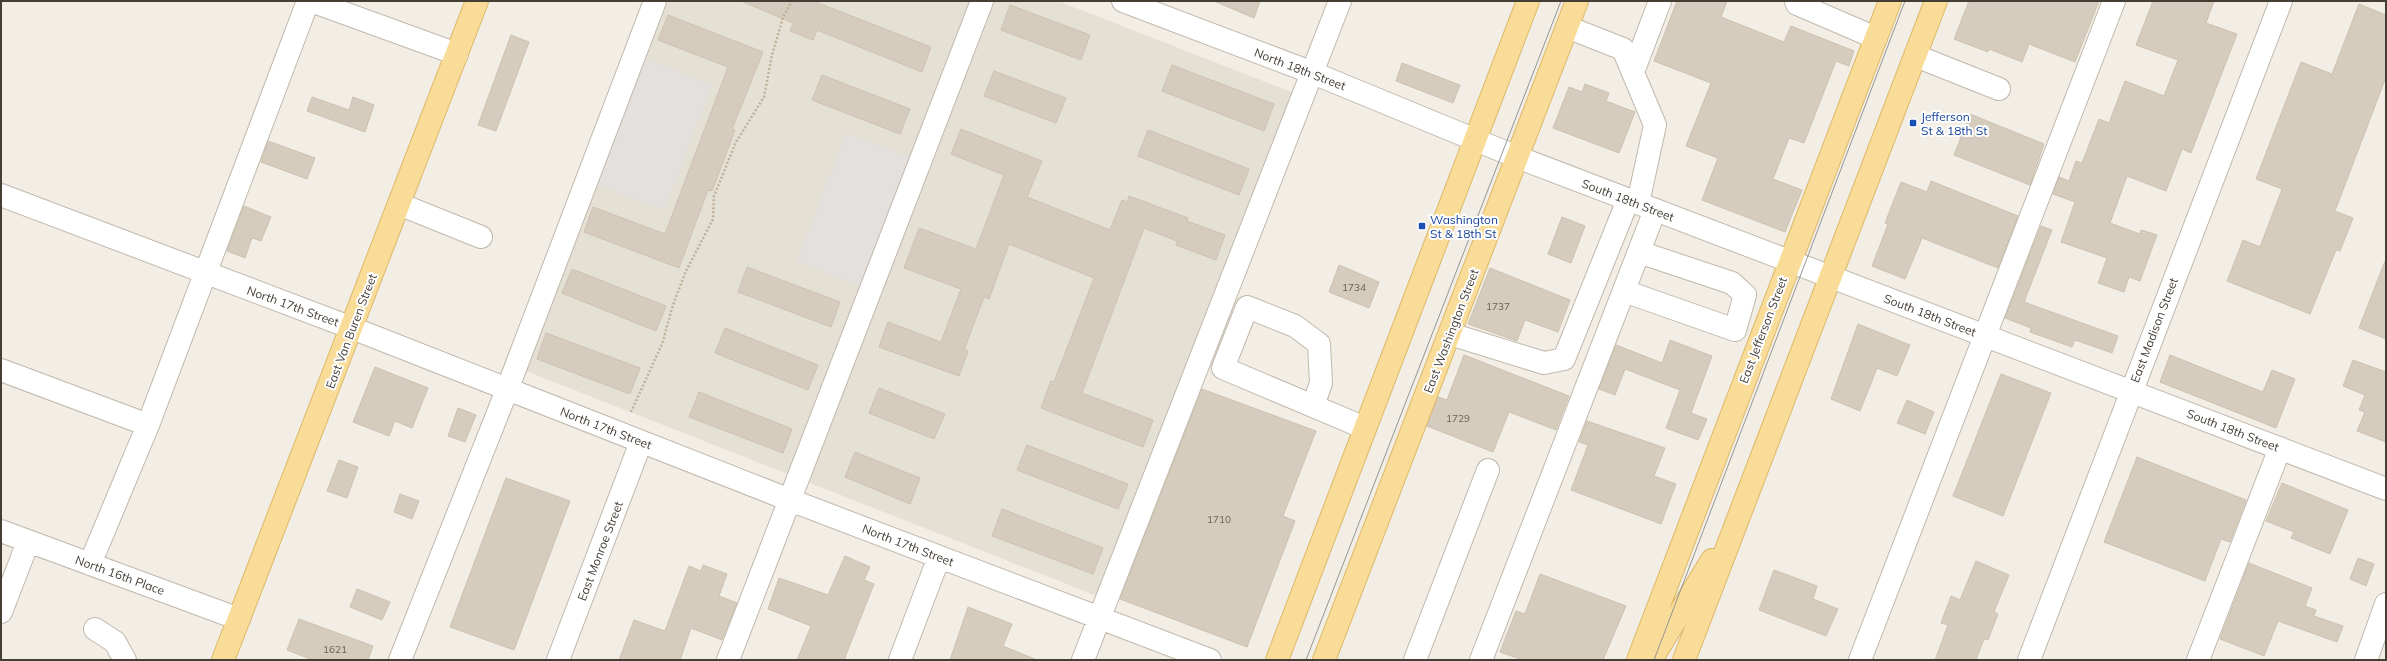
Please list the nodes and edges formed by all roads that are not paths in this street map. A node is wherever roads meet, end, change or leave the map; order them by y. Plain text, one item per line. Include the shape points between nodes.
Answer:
1 (310, 1) edge
2 (477, 1) edge
3 (655, 1) edge
4 (982, 1) edge
5 (1123, 1) edge
6 (1340, 1) edge
7 (1528, 1) edge
8 (1577, 1) edge
9 (1660, 1) edge
10 (1796, 1) edge
11 (1890, 1) edge
12 (1936, 1) edge
13 (2114, 1) edge
14 (2281, 1) edge
15 (1152, 6) edge
16 (1567, 27) junction
17 (1876, 38) junction
18 (457, 54) junction
19 (1916, 56) junction
20 (1633, 72) junction
21 (1313, 73) junction
22 (1999, 89) dead end
23 (1475, 140) junction
24 (1517, 157) junction
25 (1, 195) edge
26 (400, 204) junction
27 (1640, 204) junction
28 (481, 237) dead end
29 (1639, 252) junction
30 (1790, 261) junction
31 (205, 274) junction
32 (1832, 277) junction
33 (1624, 291) junction
34 (1738, 321) junction
35 (352, 328) junction
36 (1764, 328) junction
37 (1450, 334) junction
38 (1985, 336) junction
39 (1, 370) edge
40 (507, 390) junction
41 (2131, 391) junction
42 (1313, 406) junction
43 (148, 425) junction
44 (1365, 428) junction
45 (641, 442) junction
46 (2280, 448) junction
47 (1488, 470) dead end
48 (2386, 488) edge
49 (790, 500) junction
50 (1740, 513) junction
51 (1, 531) edge
52 (28, 542) junction
53 (940, 557) junction
54 (90, 564) junction
55 (2386, 604) edge
56 (1, 612) edge
57 (1100, 618) junction
58 (239, 619) junction
59 (95, 629) dead end
60 (126, 660) edge
61 (223, 660) edge
62 (400, 660) edge
63 (558, 660) edge
64 (728, 660) edge
65 (900, 660) edge
66 (1084, 660) edge
67 (1210, 660) edge
68 (1277, 660) edge
69 (1324, 660) edge
70 (1415, 660) edge
71 (1481, 660) edge
72 (1638, 660) edge
73 (1651, 660) edge
74 (1684, 660) edge
75 (1860, 660) edge
76 (2029, 660) edge
77 (2198, 660) edge
78 (2366, 660) edge

1 - 18 street
1 - 31 street
2 - 18 main road, East Van Buren Street
3 - 40 street
4 - 49 street
5 - 15 street, North 18th Street
6 - 21 street
7 - 23 main road
8 - 16 main road, East Washington Street
9 - 20 street
10 - 17 street via 1797,4
11 - 17 main road, East Jefferson Street
12 - 19 main road
13 - 38 street
14 - 41 street, East Madison Street
15 - 21 street, North 18th Street
16 - 20 street via 1623,49
16 - 24 main road, East Washington Street
17 - 30 main road, East Jefferson Street
18 - 26 main road, East Van Buren Street
19 - 22 street
19 - 32 main road
20 - 27 street via 1655,125
21 - 23 street, North 18th Street
21 - 57 street
23 - 24 street, South 18th Street
23 - 44 main road
24 - 27 street, South 18th Street
24 - 37 main road, East Washington Street
25 - 31 street, North 17th Street
26 - 28 street
26 - 35 main road, East Van Buren Street
27 - 29 street
27 - 30 street, South 18th Street
27 - 37 street via 1564,359 1544,363
29 - 33 street
29 - 34 street via 1732,283 1745,295
30 - 32 street, South 18th Street
30 - 36 main road, East Jefferson Street
31 - 35 street, North 17th Street
31 - 43 street
32 - 38 street, South 18th Street
32 - 50 main road
33 - 34 street via 1735,330
33 - 71 street
34 - 36 street
35 - 40 street, North 17th Street
35 - 58 main road, East Van Buren Street
36 - 72 main road, East Jefferson Street
37 - 69 main road, East Washington Street
38 - 41 street, South 18th Street
38 - 75 street
39 - 43 street
40 - 45 street, North 17th Street
40 - 62 street
41 - 46 street, South 18th Street
41 - 76 street, East Madison Street
42 - 42 street via 1222,368 1247,308 1295,326 1319,344 1321,383
42 - 44 street
43 - 54 street
44 - 68 main road
45 - 49 street, North 17th Street
45 - 63 street, East Monroe Street
46 - 48 street, South 18th Street
46 - 77 street
47 - 70 street
49 - 53 street, North 17th Street
49 - 64 street
50 - 73 main road
50 - 74 main road
51 - 52 street, North 16th Place
52 - 54 street, North 16th Place
52 - 56 street
53 - 57 street, North 17th Street
53 - 65 street
54 - 58 street, North 16th Place
55 - 78 street
57 - 66 street
57 - 67 street, North 17th Street
58 - 61 main road, East Van Buren Street
59 - 60 street via 115,642

